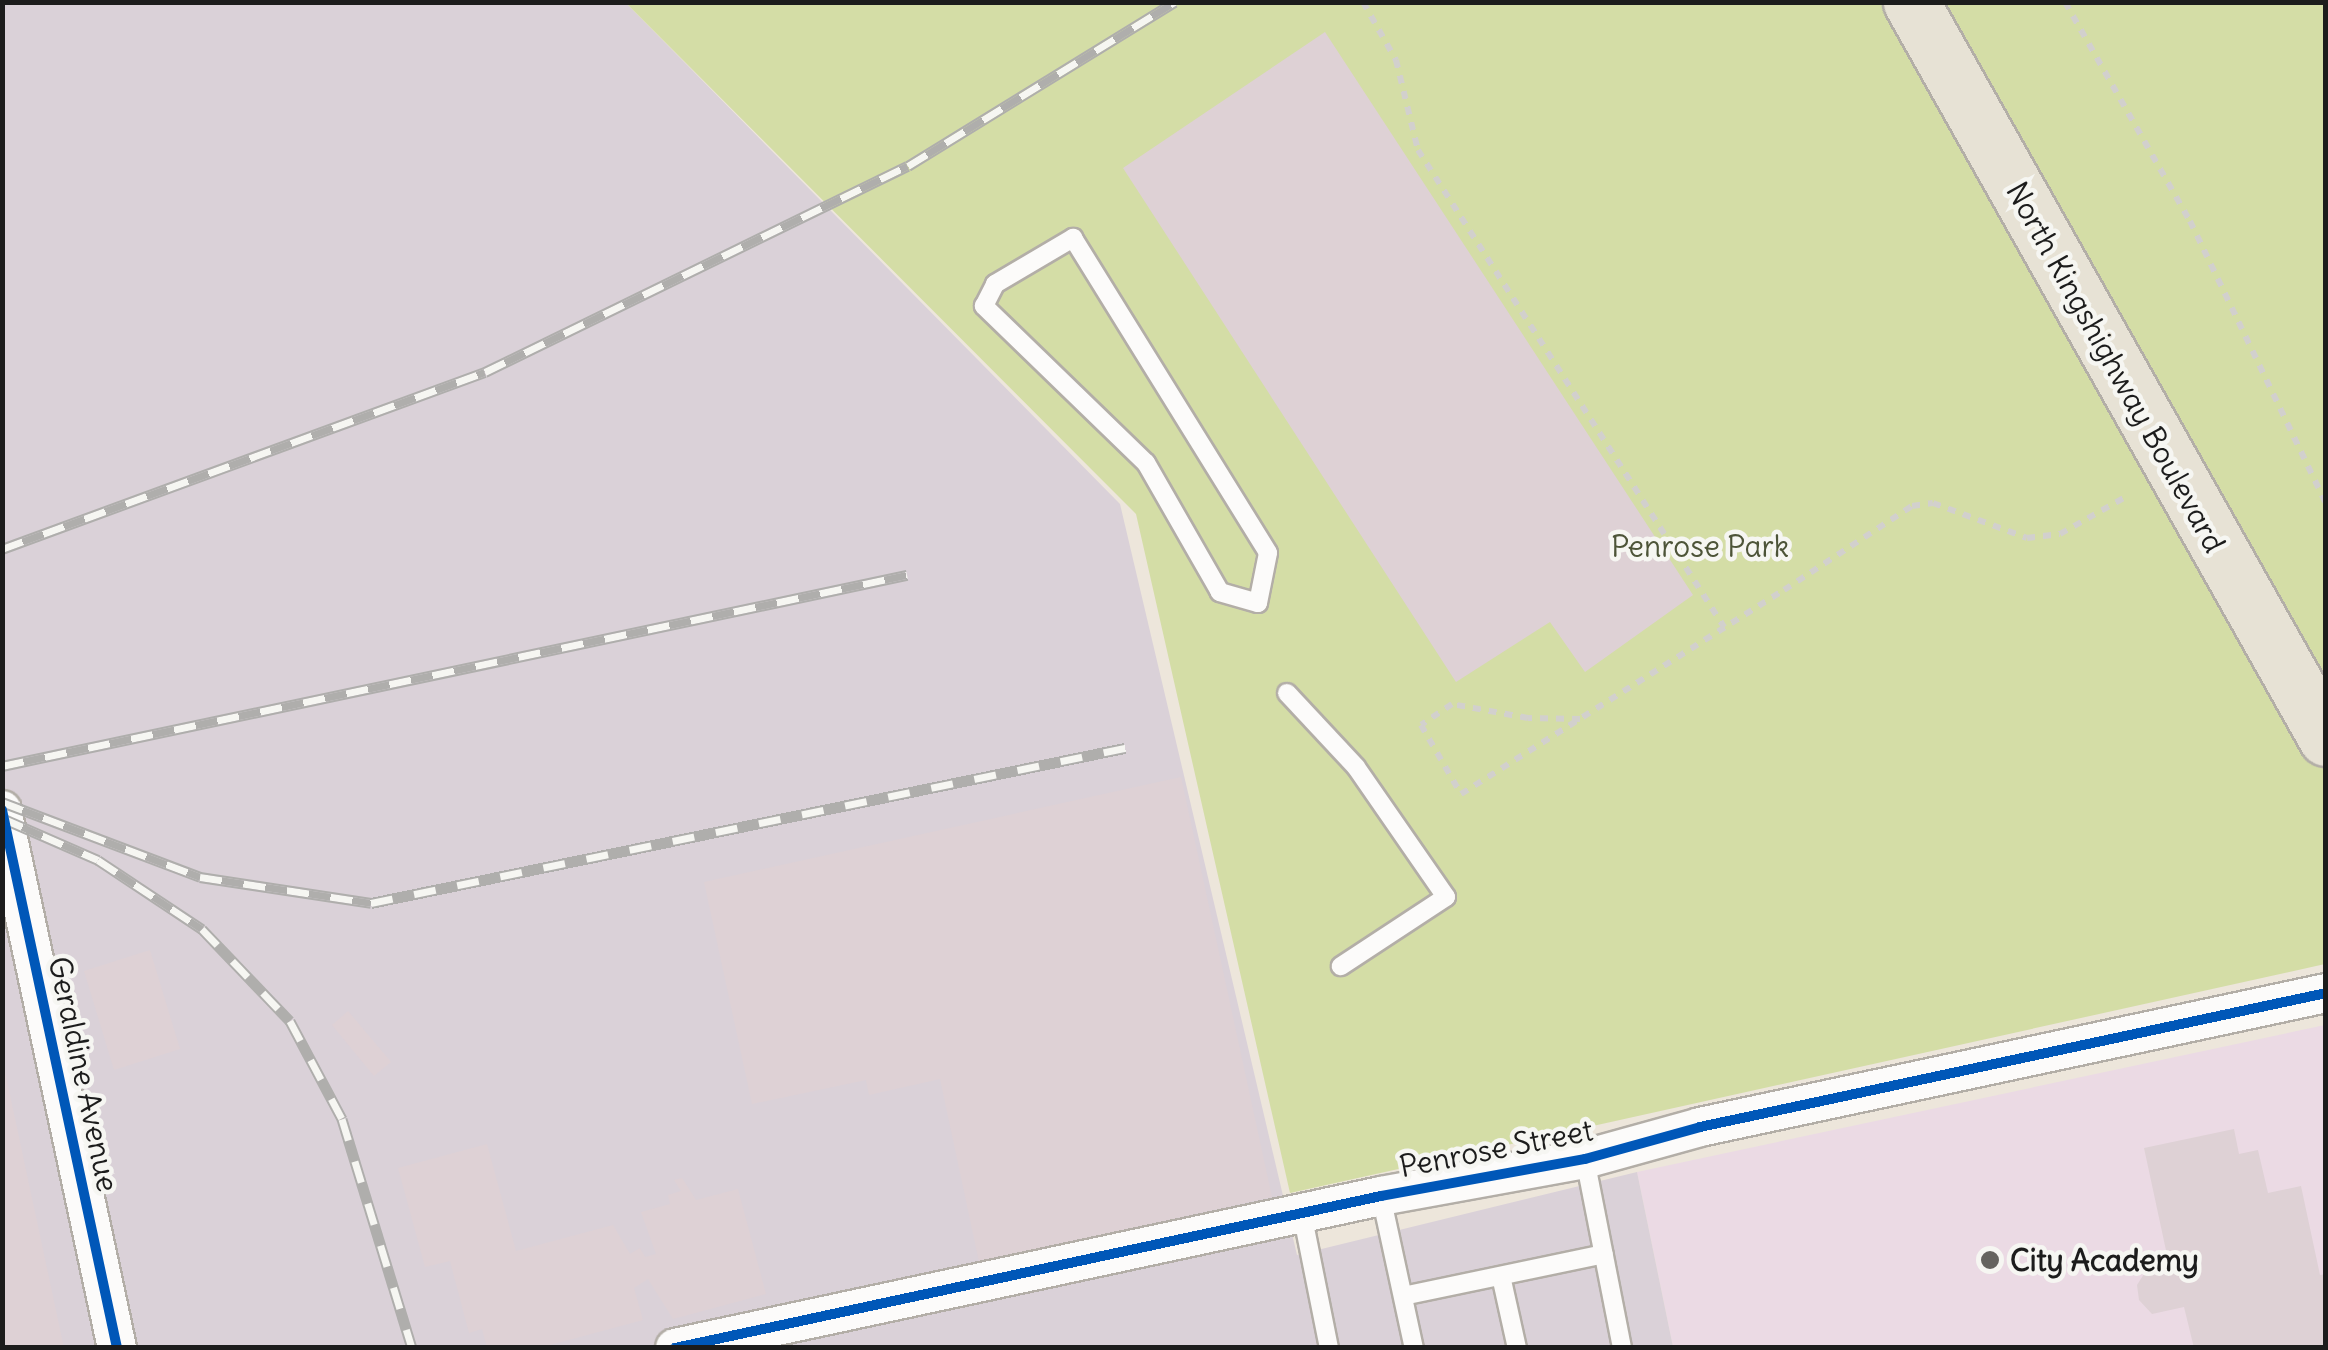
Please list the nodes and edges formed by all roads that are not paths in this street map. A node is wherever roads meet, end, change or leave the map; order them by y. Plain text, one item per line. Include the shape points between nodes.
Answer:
1 (1911, 2) edge
2 (1258, 603) joint
3 (1287, 693) dead end
4 (2324, 740) edge
5 (2, 810) edge
6 (14, 925) edge
7 (1341, 966) dead end
8 (2326, 993) edge
9 (1585, 1159) junction
10 (1380, 1196) junction
11 (1302, 1213) junction
12 (1604, 1254) junction
13 (1501, 1276) junction
14 (1402, 1296) junction
15 (117, 1348) edge
16 (675, 1348) edge
17 (1330, 1348) edge
18 (1414, 1348) edge
19 (1516, 1348) edge
20 (1622, 1348) edge

1 - 4 main road, North Kingshighway Boulevard
2 - 2 lane via 1268,554 1073,238 995,284 984,306 1146,463 1220,592
3 - 7 lane via 1356,767 1446,897
5 - 6 street, Geraldine Avenue
6 - 15 street, Geraldine Avenue
8 - 9 street, Penrose Street via 1716,1124
9 - 10 street, Penrose Street
9 - 12 lane
10 - 11 street, Penrose Street
10 - 14 lane
11 - 16 street, Penrose Street
11 - 17 lane
12 - 13 lane
12 - 20 lane
13 - 14 lane
13 - 19 lane
14 - 18 lane

